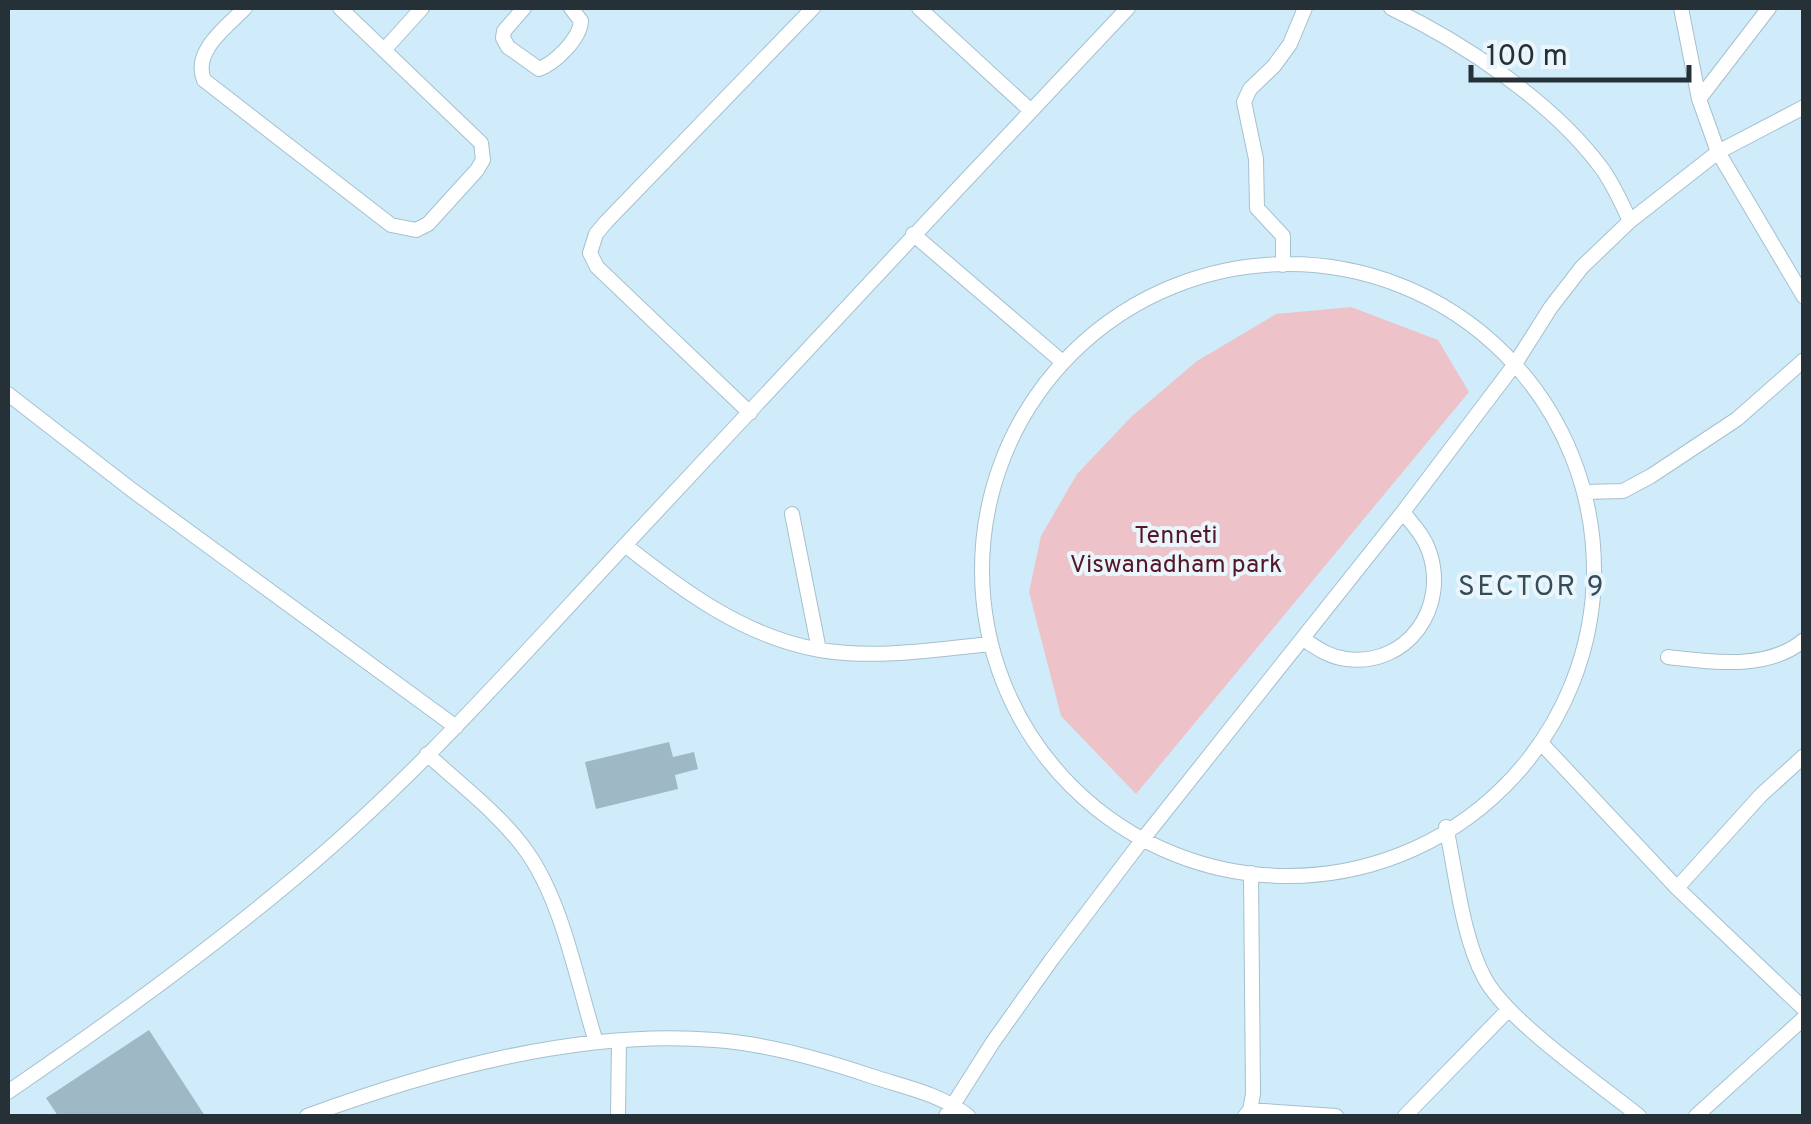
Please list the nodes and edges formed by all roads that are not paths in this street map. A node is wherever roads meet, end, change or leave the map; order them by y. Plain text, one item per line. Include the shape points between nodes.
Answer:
1 (245, 8) edge
2 (340, 8) edge
3 (422, 8) edge
4 (520, 8) edge
5 (571, 8) edge
6 (814, 8) edge
7 (919, 8) edge
8 (1128, 8) edge
9 (1306, 8) edge
10 (1391, 8) edge
11 (1682, 8) edge
12 (1769, 8) edge
13 (385, 49) junction
14 (1699, 99) junction
15 (1804, 107) edge
16 (1031, 111) junction
17 (1718, 152) junction
18 (1630, 221) junction
19 (913, 234) junction
20 (1283, 266) junction
21 (1804, 297) edge
22 (1060, 360) junction
23 (1804, 360) edge
24 (1515, 364) junction
25 (8, 394) edge
26 (750, 413) junction
27 (1585, 492) junction
28 (1403, 512) junction
29 (792, 514) dead end
30 (625, 545) junction
31 (1303, 639) junction
32 (990, 644) junction
33 (1802, 646) edge
34 (819, 650) junction
35 (1668, 657) dead end
36 (456, 727) junction
37 (1543, 744) junction
38 (428, 754) junction
39 (1804, 756) edge
40 (1446, 827) junction
41 (1143, 838) junction
42 (1252, 873) junction
43 (1677, 888) junction
44 (1508, 1009) junction
45 (1804, 1009) edge
46 (1804, 1018) edge
47 (596, 1042) junction
48 (619, 1042) junction
49 (8, 1092) edge
50 (351, 1100) junction
51 (949, 1110) edge
52 (1247, 1114) edge
53 (1705, 1114) edge
54 (307, 1116) edge
55 (358, 1116) edge
56 (618, 1116) edge
57 (968, 1116) edge
58 (1336, 1116) edge
59 (1405, 1116) edge
60 (1639, 1116) edge

1 - 13 street via 201,59 204,80 391,225 416,230 477,170 484,150
2 - 13 street
3 - 13 street
4 - 5 street via 502,38 538,70 580,31
6 - 26 street via 606,222 590,253
7 - 16 street
8 - 16 street
9 - 20 street via 1290,44 1244,102 1257,208 1283,236
10 - 18 street via 1487,64 1550,114 1598,164
11 - 14 street
12 - 14 street
14 - 17 street
15 - 17 street
16 - 19 street
17 - 18 street
17 - 21 street
18 - 24 street via 1582,267
19 - 22 street
19 - 26 street
20 - 22 street via 1243,269 1154,296 1102,323
20 - 24 street via 1400,286 1470,324
22 - 32 street via 1017,421 990,494 983,560
23 - 27 street via 1737,419 1651,476 1623,492
24 - 27 street via 1556,422
24 - 28 street
25 - 36 street
26 - 30 street
27 - 37 street via 1596,548 1598,616 1586,660
28 - 31 street
28 - 31 street via 1420,532 1434,570 1433,600 1419,631 1384,656 1363,660 1325,654
29 - 34 street
30 - 34 street via 725,616
30 - 36 street
31 - 41 street
32 - 34 street via 872,654
32 - 41 street via 1002,693 1036,754 1076,796
33 - 35 street via 1721,663
36 - 38 street
37 - 40 street via 1483,804
37 - 43 street
38 - 47 street via 507,829 542,876
38 - 49 street via 288,884 123,1013
39 - 43 street
40 - 42 street via 1416,846 1342,866
40 - 44 street via 1474,956
41 - 42 street via 1196,861
41 - 51 street
42 - 52 street via 1253,1094
43 - 45 street
44 - 59 street
44 - 60 street
46 - 53 street
47 - 48 street
47 - 50 street via 456,1070
48 - 51 street via 714,1040 779,1049
48 - 56 street
50 - 54 street
50 - 55 street
51 - 57 street
52 - 58 street

